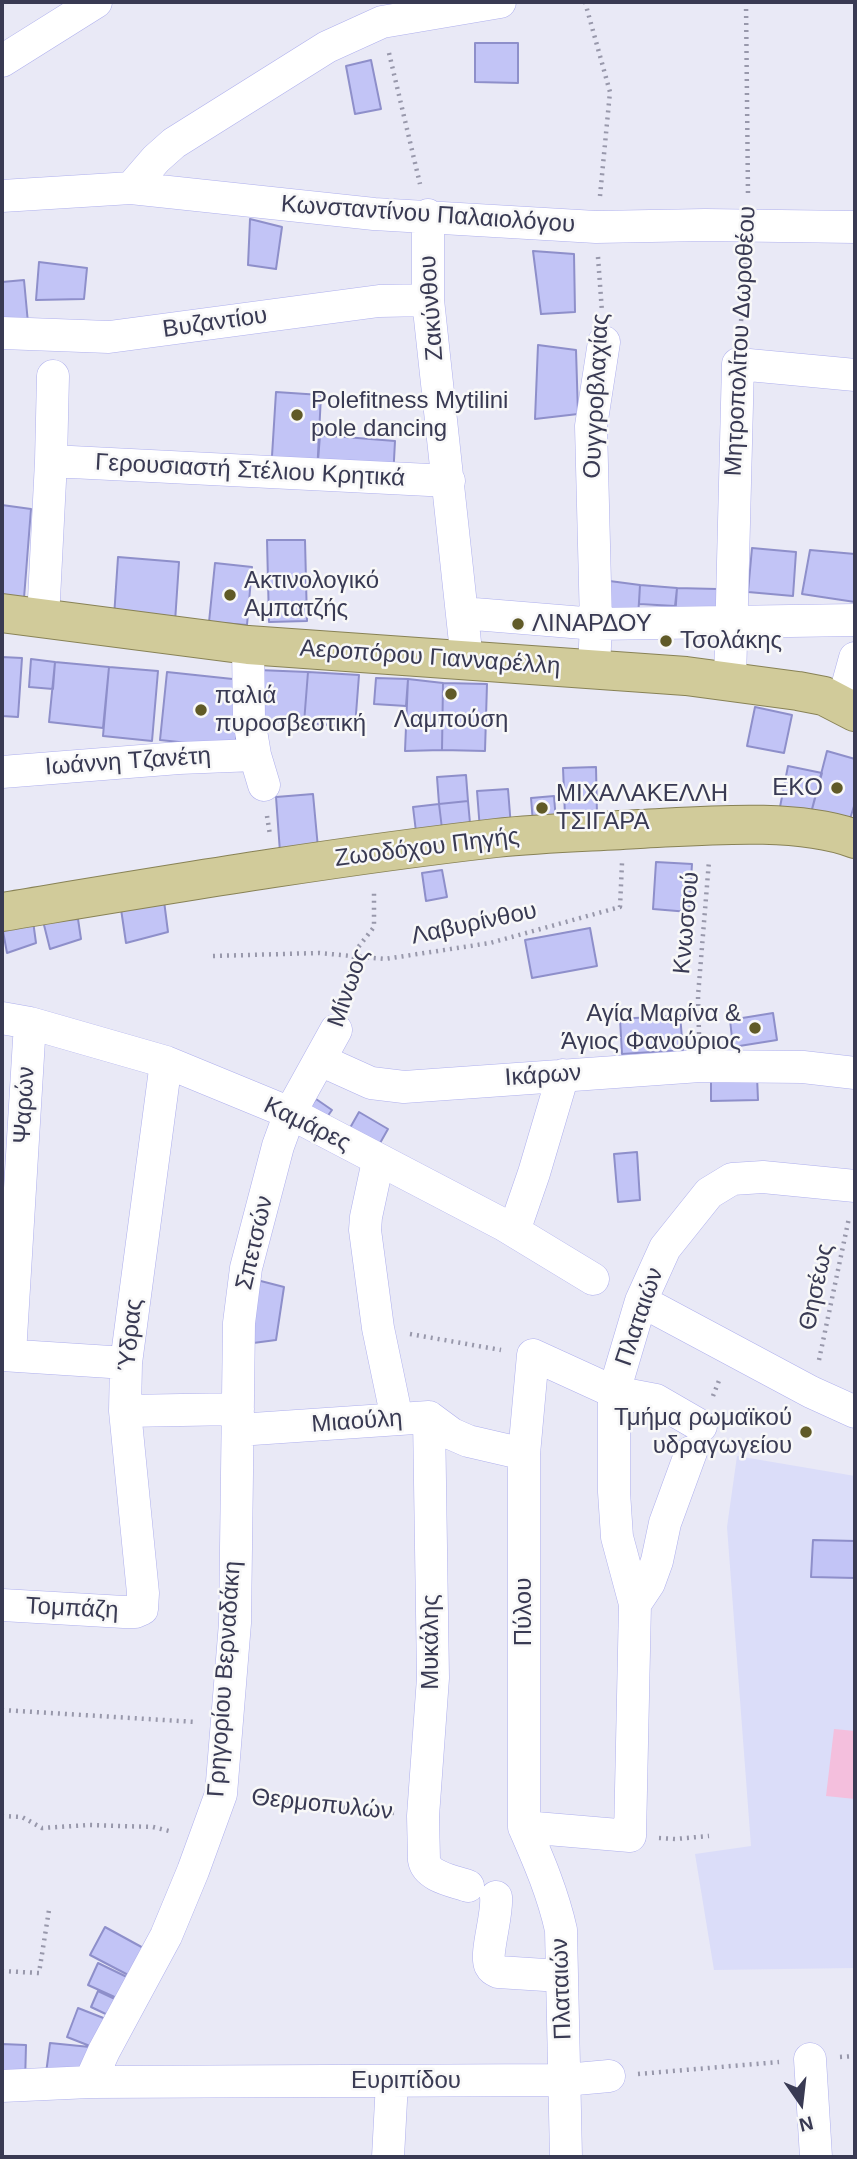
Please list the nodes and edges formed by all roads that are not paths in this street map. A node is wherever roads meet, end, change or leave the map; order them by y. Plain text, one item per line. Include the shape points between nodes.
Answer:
1 (96, 2) edge
2 (500, 2) edge
3 (380, 12) edge
4 (2, 61) edge
5 (131, 188) junction
6 (2, 195) edge
7 (428, 215) junction
8 (855, 227) edge
9 (428, 300) junction
10 (2, 333) edge
11 (604, 342) road end
12 (855, 375) edge
13 (53, 376) dead end
14 (51, 461) junction
15 (449, 481) junction
16 (462, 613) junction
17 (2, 614) edge
18 (43, 619) junction
19 (855, 620) edge
20 (730, 621) junction
21 (596, 624) junction
22 (248, 645) junction
23 (855, 658) edge
24 (467, 661) junction
25 (594, 668) junction
26 (730, 681) junction
27 (849, 709) edge
28 (2, 772) edge
29 (855, 839) edge
30 (2, 912) edge
31 (16, 1021) edge
32 (336, 1030) road end
33 (320, 1060) junction
34 (166, 1062) junction
35 (855, 1073) edge
36 (563, 1074) junction
37 (290, 1113) junction
38 (378, 1161) junction
39 (853, 1200) edge
40 (514, 1231) junction
41 (593, 1279) dead end
42 (641, 1301) junction
43 (6, 1355) edge
44 (126, 1363) junction
45 (238, 1375) joint
46 (614, 1392) junction
47 (125, 1411) junction
48 (855, 1412) edge
49 (429, 1417) junction
50 (397, 1419) junction
51 (238, 1420) junction
52 (524, 1454) junction
53 (635, 1604) junction
54 (2, 1605) edge
55 (142, 1609) joint
56 (524, 1827) junction
57 (561, 1976) junction
58 (810, 2059) road end
59 (609, 2076) road end
60 (565, 2080) junction
61 (90, 2082) junction
62 (392, 2082) junction
63 (2, 2086) edge
64 (388, 2157) edge
65 (566, 2157) edge
66 (816, 2157) edge

1 - 4 street
2 - 3 street
3 - 5 street via 174,142
5 - 6 street, Κωνσταντίνου Παλαιολόγου
5 - 7 street, Κωνσταντίνου Παλαιολόγου via 374,214
7 - 8 street, Κωνσταντίνου Παλαιολόγου via 596,227
7 - 9 street, Ζακύνθου
9 - 10 street, Βυζαντίου via 379,301 109,337
9 - 15 street, Ζακύνθου
11 - 21 street, Ουγγροβλαχίας via 591,426
12 - 20 street, Μητροπολίτου Δωροθέου via 738,364
13 - 14 street
14 - 15 street, Γερουσιαστή Στέλιου Κρητικά
14 - 18 street
15 - 16 street, Ζακύνθου
16 - 21 street
16 - 24 street, Ζακύνθου
17 - 18 main road, Αεροπόρου Γιανναρέλλη
18 - 22 main road, Αεροπόρου Γιανναρέλλη
19 - 20 street
20 - 21 street
20 - 26 street, Μητροπολίτου Δωροθέου
21 - 25 street, Ουγγροβλαχίας
22 - 24 main road, Αεροπόρου Γιανναρέλλη
22 - 28 street, Ιωάννη Τζανέτη via 250,719 259,770 179,758
23 - 27 street
24 - 25 main road, Αεροπόρου Γιανναρέλλη
25 - 26 main road, Αεροπόρου Γιανναρέλλη
26 - 27 main road, Αεροπόρου Γιανναρέλλη via 824,696
29 - 30 main road, Ζωοδόχου Πηγής via 768,825 498,838 274,867
31 - 34 street, Καμάρες
31 - 43 street, Ψαρών
32 - 33 street, Μίνωος
33 - 36 street, Ικάρων via 371,1083 404,1087
33 - 37 street, Μίνωος
34 - 37 street, Καμάρες
34 - 44 street, Ύδρας
35 - 36 street, Ικάρων via 803,1067 700,1066
36 - 40 street
37 - 38 street, Καμάρες
37 - 45 street, Σπετσών via 246,1268
38 - 40 street, Καμάρες
38 - 50 street via 365,1230 378,1328
39 - 42 street, Πλαταιών via 763,1177 732,1179 709,1193 665,1248
40 - 41 street, Καμάρες
42 - 46 street, Πλαταιών
42 - 48 street
43 - 44 street
44 - 47 street, Ύδρας
45 - 51 street, Γρηγορίου Βερναδάκη
46 - 52 street, Πύλου via 533,1355
46 - 53 street, Πλαταιών via 617,1537
46 - 53 street, Πλαταιών via 656,1400 696,1439 664,1523 657,1562
47 - 51 street, Μιαούλη
47 - 55 street, Ύδρας
49 - 50 street, Μιαούλη
49 - 52 street, Μιαούλη via 468,1441
49 - 57 street, Μυκάλης via 433,1678 423,1816 425,1866 432,1873 482,1891 497,1908 489,1958 498,1972
50 - 51 street, Μιαούλη
51 - 61 street, Γρηγορίου Βερναδάκη via 234,1623 221,1794 166,1936
52 - 56 street, Πύλου
53 - 56 street, Πλαταιών via 630,1836
54 - 55 street, Τομπάζη via 124,1612
56 - 57 street, Πλαταιών via 556,1907
57 - 60 street, Πλαταιών
58 - 66 street
59 - 60 street, Ευριπίδου
60 - 62 street, Ευριπίδου
60 - 65 street, Πλαταιών
61 - 62 street, Ευριπίδου
61 - 63 street, Ευριπίδου
62 - 64 street

